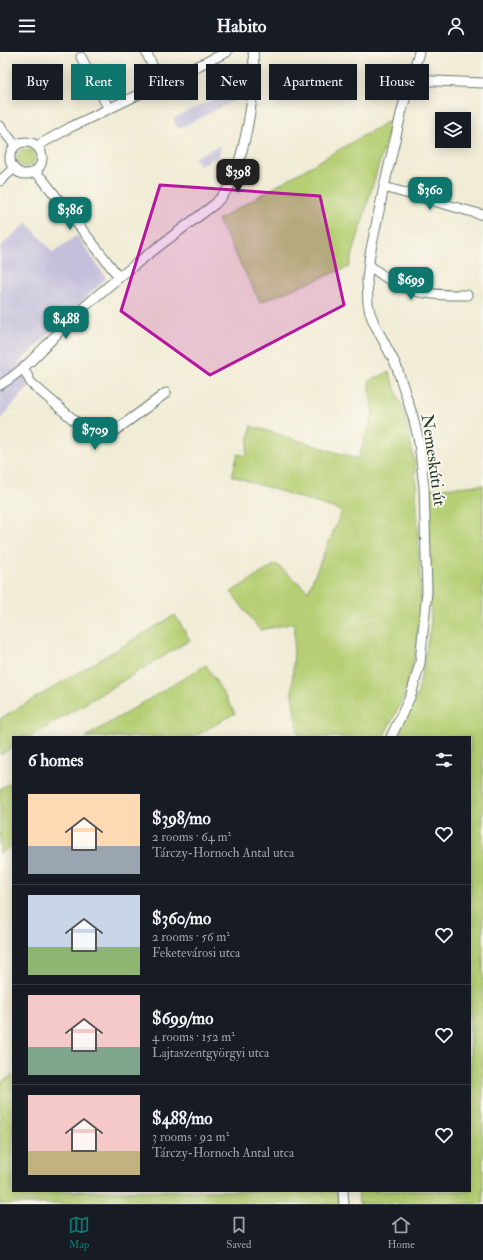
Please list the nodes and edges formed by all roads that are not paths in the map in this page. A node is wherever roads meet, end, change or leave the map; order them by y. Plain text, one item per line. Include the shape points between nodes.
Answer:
1 (146, 52) edge
2 (227, 52) edge
3 (253, 52) edge
4 (419, 52) edge
5 (81, 57) dead end
6 (152, 64) edge
7 (415, 64) edge
8 (198, 66) edge
9 (429, 81) edge
10 (483, 83) edge
11 (134, 97) edge
12 (405, 100) edge
13 (109, 109) junction
14 (0, 126) edge
15 (16, 145) junction
16 (37, 146) junction
17 (13, 168) junction
18 (35, 171) junction
19 (0, 181) edge
20 (384, 187) junction
21 (483, 215) edge
22 (369, 265) junction
23 (119, 277) junction
24 (467, 295) dead end
25 (24, 369) junction
26 (0, 385) edge
27 (166, 393) dead end
28 (391, 736) edge
29 (343, 1192) edge
30 (344, 1204) edge

1 - 6 street
2 - 8 street
3 - 23 street via 253,85 248,118 241,151 228,189 215,204
4 - 7 street, Nemeskúti út
5 - 13 street
9 - 10 street
11 - 13 street
12 - 20 street, Nemeskúti út
13 - 16 street
14 - 15 street
15 - 16 street via 29,142
15 - 17 street via 9,159
16 - 18 street via 42,159
17 - 18 street via 21,174
17 - 19 street
18 - 23 street
20 - 21 street
20 - 22 street, Nemeskúti út
22 - 24 street via 392,283 409,290
22 - 28 street, Nemeskúti út via 368,303 374,323 396,365 409,403 419,442 424,487 427,591 420,663 411,695
23 - 25 street via 82,309
25 - 26 street
25 - 27 street via 31,383 97,440
29 - 30 street

